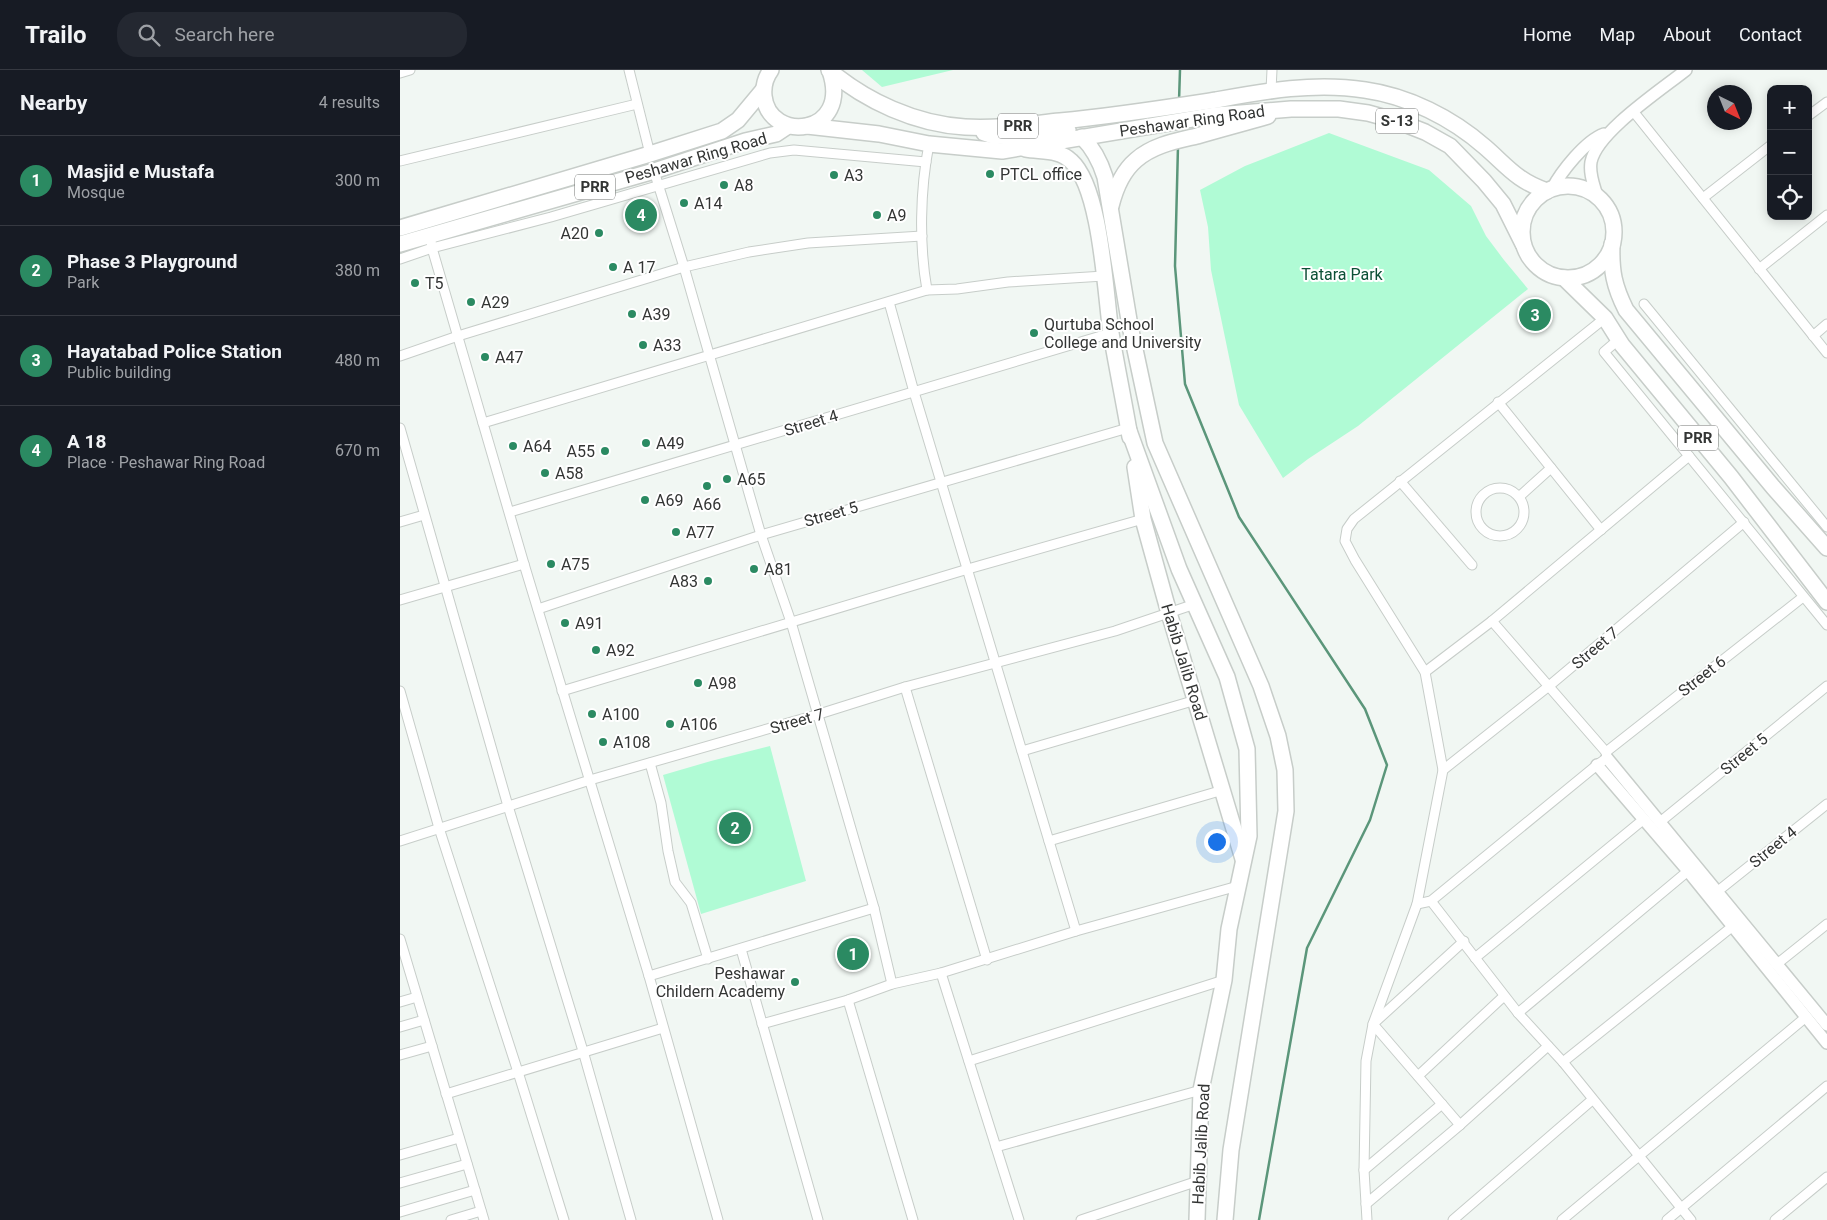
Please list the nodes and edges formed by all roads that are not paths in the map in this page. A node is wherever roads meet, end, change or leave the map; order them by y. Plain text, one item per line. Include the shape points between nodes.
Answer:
1 (410, 70) edge
2 (629, 70) edge
3 (771, 70) edge
4 (1272, 70) edge
5 (1686, 70) edge
6 (829, 71) edge
7 (400, 72) edge
8 (763, 90) junction
9 (1271, 90) junction
10 (1827, 102) edge
11 (637, 104) junction
12 (1633, 112) junction
13 (1812, 113) edge
14 (1217, 115) junction
15 (788, 126) junction
16 (807, 126) junction
17 (966, 127) junction
18 (1608, 133) junction
19 (1082, 137) junction
20 (930, 144) junction
21 (1767, 148) edge
22 (1019, 149) junction
23 (650, 154) junction
24 (400, 161) edge
25 (926, 162) junction
26 (656, 178) junction
27 (1549, 190) junction
28 (1597, 196) junction
29 (1703, 198) junction
30 (1111, 206) junction
31 (1827, 215) edge
32 (400, 228) edge
33 (922, 236) junction
34 (431, 241) junction
35 (400, 244) edge
36 (1523, 244) junction
37 (1612, 244) junction
38 (400, 259) edge
39 (684, 267) junction
40 (1759, 269) junction
41 (1104, 276) junction
42 (1564, 278) junction
43 (927, 290) junction
44 (890, 302) junction
45 (1644, 304) dead end
46 (1605, 318) junction
47 (1827, 324) edge
48 (1112, 333) junction
49 (458, 336) junction
50 (1813, 336) junction
51 (1618, 340) junction
52 (1827, 353) edge
53 (400, 356) edge
54 (709, 357) junction
55 (914, 392) junction
56 (1498, 402) junction
57 (483, 423) junction
58 (400, 428) edge
59 (1128, 428) junction
60 (402, 445) edge
61 (735, 445) junction
62 (1161, 456) junction
63 (1689, 456) junction
64 (1142, 466) junction
65 (1551, 468) junction
66 (1400, 481) junction
67 (942, 482) junction
68 (1520, 496) junction
69 (510, 512) junction
70 (424, 515) junction
71 (1143, 519) junction
72 (400, 522) edge
73 (1744, 522) junction
74 (1827, 527) edge
75 (1601, 530) junction
76 (761, 535) junction
77 (1827, 547) edge
78 (524, 564) junction
79 (1472, 565) dead end
80 (968, 569) junction
81 (446, 587) junction
82 (1803, 597) junction
83 (400, 600) edge
84 (1827, 602) edge
85 (1195, 604) junction
86 (538, 608) junction
87 (1170, 613) junction
88 (1492, 621) junction
89 (790, 622) junction
90 (1827, 625) edge
91 (996, 662) junction
92 (1426, 672) junction
93 (1549, 686) junction
94 (1827, 686) edge
95 (905, 687) junction
96 (400, 691) edge
97 (562, 691) junction
98 (1196, 700) junction
99 (816, 715) junction
100 (1022, 751) junction
101 (1607, 755) junction
102 (650, 763) junction
103 (1597, 765) junction
104 (1443, 770) junction
105 (590, 780) junction
106 (1223, 790) junction
107 (1827, 804) edge
108 (508, 806) junction
109 (1644, 819) junction
110 (1660, 822) junction
111 (439, 828) junction
112 (400, 841) edge
113 (1049, 841) junction
114 (1244, 861) junction
115 (1688, 871) junction
116 (1238, 886) junction
117 (1718, 891) junction
118 (1431, 901) junction
119 (1417, 904) junction
120 (874, 908) junction
121 (1827, 924) edge
122 (1733, 926) junction
123 (1076, 931) junction
124 (400, 939) edge
125 (1751, 940) junction
126 (1464, 942) junction
127 (741, 949) junction
128 (402, 951) edge
129 (1474, 958) junction
130 (708, 959) junction
131 (987, 960) junction
132 (1777, 964) junction
133 (941, 973) junction
134 (649, 976) junction
135 (1224, 980) junction
136 (892, 984) junction
137 (417, 996) junction
138 (1504, 996) junction
139 (848, 1000) junction
140 (400, 1002) edge
141 (1518, 1013) junction
142 (1806, 1017) junction
143 (424, 1020) junction
144 (762, 1024) junction
145 (1373, 1024) junction
146 (1827, 1025) edge
147 (400, 1028) edge
148 (664, 1028) junction
149 (1827, 1043) edge
150 (432, 1046) junction
151 (1548, 1046) junction
152 (583, 1052) junction
153 (400, 1056) edge
154 (969, 1061) junction
155 (1563, 1062) junction
156 (518, 1072) junction
157 (1418, 1076) junction
158 (1827, 1086) edge
159 (1201, 1090) junction
160 (446, 1094) junction
161 (1592, 1100) junction
162 (1442, 1104) junction
163 (1460, 1125) junction
164 (459, 1138) junction
165 (996, 1147) junction
166 (400, 1155) edge
167 (1639, 1157) junction
168 (467, 1164) junction
169 (1364, 1170) junction
170 (1827, 1177) edge
171 (1198, 1182) junction
172 (400, 1183) edge
173 (475, 1190) junction
174 (1366, 1204) junction
175 (1681, 1208) junction
176 (400, 1212) edge
177 (482, 1216) edge
178 (451, 1220) edge
179 (564, 1220) edge
180 (631, 1220) edge
181 (718, 1220) edge
182 (818, 1220) edge
183 (913, 1220) edge
184 (1018, 1220) edge
185 (1081, 1220) edge
186 (1197, 1220) edge
187 (1225, 1220) edge
188 (1367, 1220) edge
189 (1453, 1220) edge
190 (1562, 1220) edge
191 (1667, 1220) edge
192 (1691, 1220) edge
193 (1775, 1220) edge

1 - 7 street
2 - 11 street
3 - 8 main road, Peshawar Ring Road
4 - 9 street
5 - 12 street
6 - 16 main road via 834,83 833,102 823,118
6 - 17 main road, Peshawar Ring Road / PRR via 865,96 900,112
8 - 15 main road via 773,116
8 - 23 main road, Peshawar Ring Road / PRR via 738,120 722,131
9 - 14 main road, Peshawar Ring Road / S-13
9 - 27 main road, Peshawar Ring Road / S-13 via 1365,90 1410,102 1450,122 1484,146 1515,176 1530,185
10 - 13 street
11 - 23 street
11 - 24 street
12 - 18 street
12 - 29 street
14 - 17 main road, Peshawar Ring Road / PRR via 1129,113 1024,125
14 - 19 main road, Peshawar Ring Road / PRR
14 - 30 main road via 1137,159 1118,184
14 - 36 main road, Peshawar Ring Road / S-13 via 1339,109 1397,120 1450,146 1503,204
15 - 16 main road, Peshawar Ring Road
15 - 26 main road, Peshawar Ring Road / PRR via 776,134 746,140
16 - 20 main road, Peshawar Ring Road / PRR via 879,134
17 - 19 main road via 993,136 1021,137 1063,130
18 - 27 street via 1597,137 1583,149
18 - 28 street via 1590,164
19 - 22 main road, Peshawar Ring Road / PRR
19 - 30 main road via 1098,158
20 - 22 main road, Peshawar Ring Road / PRR via 992,150
20 - 25 street
21 - 29 street
22 - 41 main road, Habib Jalib Road via 1062,154 1082,174 1090,194
23 - 32 main road, Peshawar Ring Road / PRR
25 - 26 street via 794,150
25 - 33 street
26 - 34 main road, Peshawar Ring Road / PRR
26 - 39 street
27 - 28 main road via 1580,187
27 - 36 main road via 1538,197 1526,213
28 - 37 main road via 1612,218
29 - 40 street
30 - 62 main road via 1130,326 1155,443
31 - 40 street
33 - 39 street via 808,243
33 - 43 street via 922,264
34 - 35 main road, Peshawar Ring Road / PRR
34 - 38 street
34 - 49 street
36 - 42 main road via 1534,264
37 - 42 main road via 1599,266 1589,273
37 - 77 main road, PRR via 1612,275 1626,310
39 - 49 street
39 - 54 street
40 - 50 street
41 - 43 street
41 - 48 main road, Habib Jalib Road
42 - 46 main road, PRR
43 - 44 street
44 - 54 street
44 - 55 street
45 - 74 street
46 - 51 main road, PRR
46 - 56 street
47 - 50 street
48 - 55 street, Street 4
48 - 59 main road, Habib Jalib Road
49 - 53 street
49 - 57 street
50 - 52 street
51 - 63 street via 1604,352
51 - 84 main road, PRR via 1731,477
54 - 57 street
54 - 61 street
55 - 61 street, Street 4
55 - 67 street
56 - 65 street
56 - 66 street
57 - 69 street
58 - 60 street
59 - 64 main road
59 - 67 street, Street 5
59 - 71 main road, Habib Jalib Road
60 - 70 street
61 - 69 street, Street 4
61 - 76 street
62 - 64 main road
62 - 187 main road via 1261,686 1278,736 1285,770 1286,811 1231,1150
63 - 73 street
63 - 75 street
64 - 85 main road
65 - 68 street
65 - 75 street
66 - 79 street
66 - 92 street via 1354,519 1344,540
67 - 76 street, Street 5
67 - 80 street
68 - 68 street via 1498,487 1484,494 1479,500 1478,523 1490,534 1506,536 1514,533 1524,520 1524,504
69 - 78 street
70 - 72 street
70 - 81 street
71 - 80 street
71 - 87 main road, Habib Jalib Road
73 - 82 street
73 - 93 street, Street 7
75 - 88 street
76 - 86 street, Street 5
76 - 89 street
78 - 81 street
78 - 86 street
80 - 89 street
80 - 91 street
81 - 83 street
81 - 108 street
82 - 90 street
82 - 101 street, Street 6
85 - 87 street, Street 7
85 - 114 main road via 1227,677 1247,749 1250,821
86 - 97 street
87 - 91 street, Street 7
87 - 98 main road, Habib Jalib Road
88 - 92 street
88 - 93 street
89 - 97 street
89 - 99 street
91 - 95 street, Street 7
91 - 100 street
92 - 104 street
93 - 101 street
93 - 104 street, Street 7
94 - 110 street, Street 5
95 - 99 street, Street 7
95 - 131 street
96 - 111 street
97 - 105 street
98 - 100 street
98 - 106 main road, Habib Jalib Road
99 - 102 street, Street 7
99 - 120 street
100 - 113 street
101 - 103 street, Street 6
101 - 110 street
102 - 105 street, Street 7
102 - 130 street via 676,882 691,902
103 - 109 street
103 - 118 street, Street 6
104 - 119 street
105 - 108 street, Street 7
105 - 134 street
106 - 113 street
106 - 114 main road, Habib Jalib Road
107 - 117 street, Street 4
108 - 111 street, Street 7
108 - 152 street
109 - 115 street
109 - 129 street
110 - 117 street
111 - 112 street, Street 7
111 - 156 street
113 - 123 street
114 - 116 main road, Habib Jalib Road
115 - 122 street
115 - 141 street
116 - 123 street
116 - 135 main road, Habib Jalib Road via 1229,929
117 - 125 street
118 - 119 street
118 - 126 street
119 - 145 street
120 - 127 street
120 - 136 street
121 - 132 street
122 - 125 street
122 - 155 street
123 - 131 street
124 - 128 street
125 - 132 street
125 - 142 street
126 - 129 street
126 - 145 street
127 - 130 street
127 - 144 street
128 - 137 street
129 - 138 street
130 - 134 street
131 - 133 street
132 - 146 street
133 - 136 street
133 - 154 street
134 - 148 street
135 - 154 street
135 - 159 main road, Habib Jalib Road
136 - 139 street
137 - 140 street
137 - 143 street
138 - 141 street
138 - 157 street
139 - 144 street
139 - 183 street
141 - 151 street
142 - 149 street
142 - 167 street
143 - 147 street
143 - 150 street
144 - 182 street
145 - 157 street
145 - 169 street via 1366,1061
148 - 152 street
148 - 181 street
150 - 153 street
150 - 160 street
151 - 155 street
151 - 163 street
152 - 156 street
152 - 180 street
154 - 165 street
155 - 161 street
156 - 160 street
156 - 179 street
157 - 162 street
158 - 175 street
159 - 165 street
159 - 171 main road, Habib Jalib Road
160 - 164 street
161 - 167 street
161 - 189 street
162 - 163 street
162 - 169 street
163 - 174 street
164 - 166 street
164 - 168 street
165 - 184 street
167 - 175 street
167 - 190 street
168 - 172 street
168 - 173 street
169 - 174 street
170 - 193 street
171 - 185 street
171 - 186 main road, Habib Jalib Road
173 - 176 street
173 - 177 street
174 - 188 street
175 - 191 street
175 - 192 street
177 - 178 street

